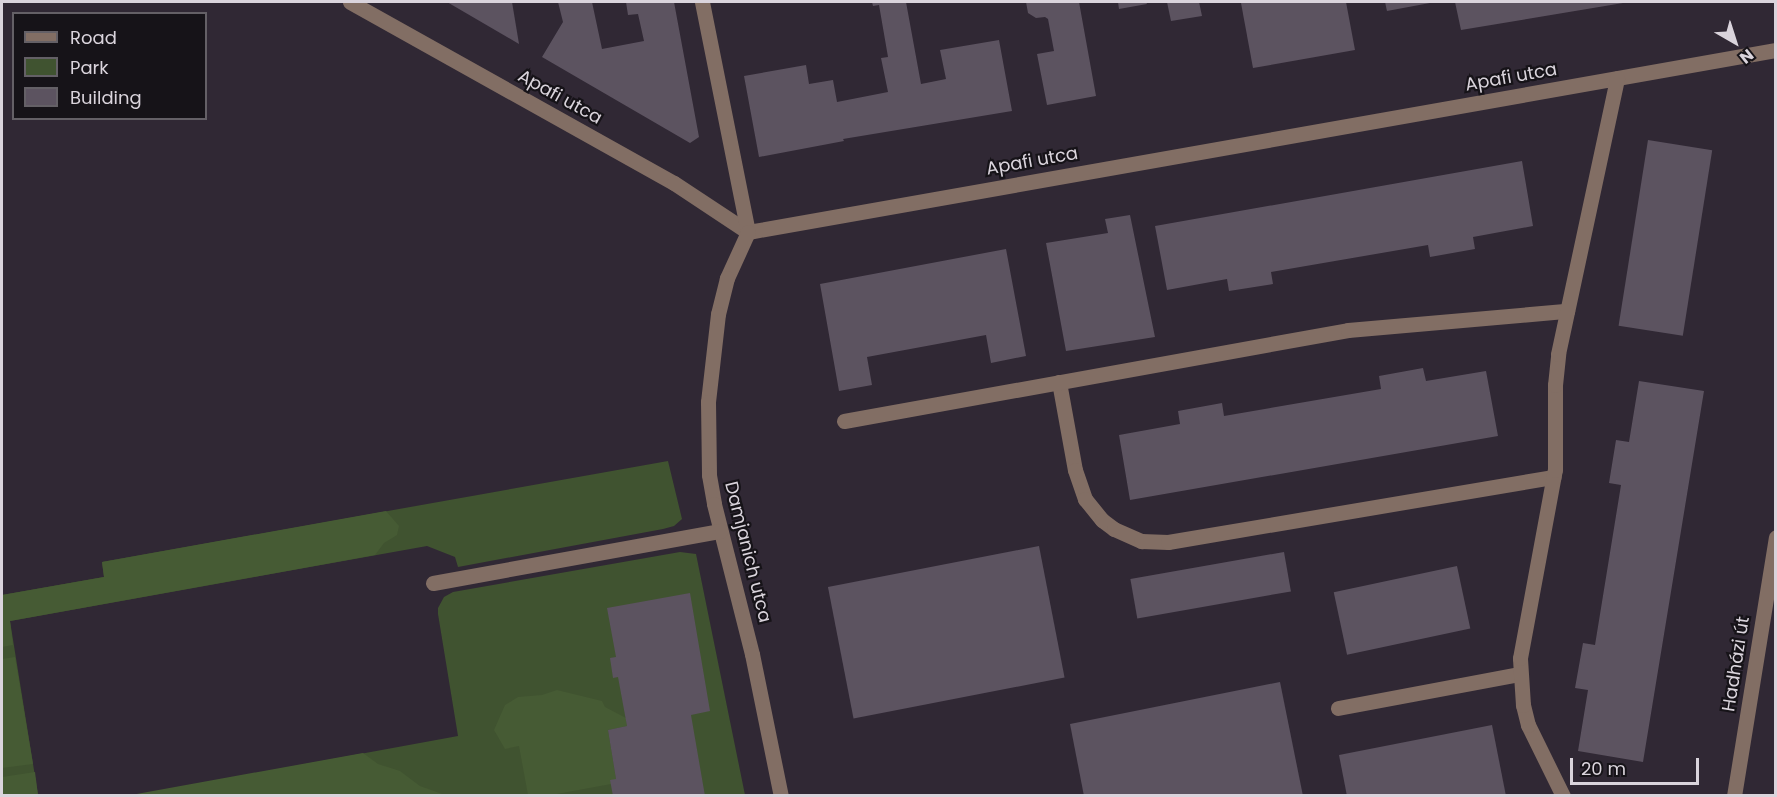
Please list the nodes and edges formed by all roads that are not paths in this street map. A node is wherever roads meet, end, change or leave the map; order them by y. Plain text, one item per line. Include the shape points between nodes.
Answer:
1 (350, 2) edge
2 (702, 2) edge
3 (1776, 50) edge
4 (1617, 78) junction
5 (748, 232) junction
6 (1567, 312) junction
7 (1059, 382) junction
8 (844, 421) dead end
9 (1554, 477) junction
10 (720, 531) junction
11 (1776, 537) edge
12 (433, 583) dead end
13 (1520, 674) junction
14 (1338, 708) dead end
15 (781, 795) edge
16 (1563, 795) edge
17 (1734, 795) edge

1 - 5 street, Apafi utca via 674,183
2 - 5 street
3 - 4 street, Apafi utca
4 - 5 street, Apafi utca
4 - 6 street
5 - 10 street, Damjanich utca via 721,297 709,376 709,475
6 - 7 street via 1372,327
6 - 9 street via 1555,385
7 - 8 street
7 - 9 street via 1075,470 1085,499 1114,529 1141,541 1168,542
9 - 13 street via 1523,633
10 - 12 street
10 - 15 street, Damjanich utca via 752,654
11 - 17 street, Hadházi út
13 - 14 street
13 - 16 street via 1528,725

